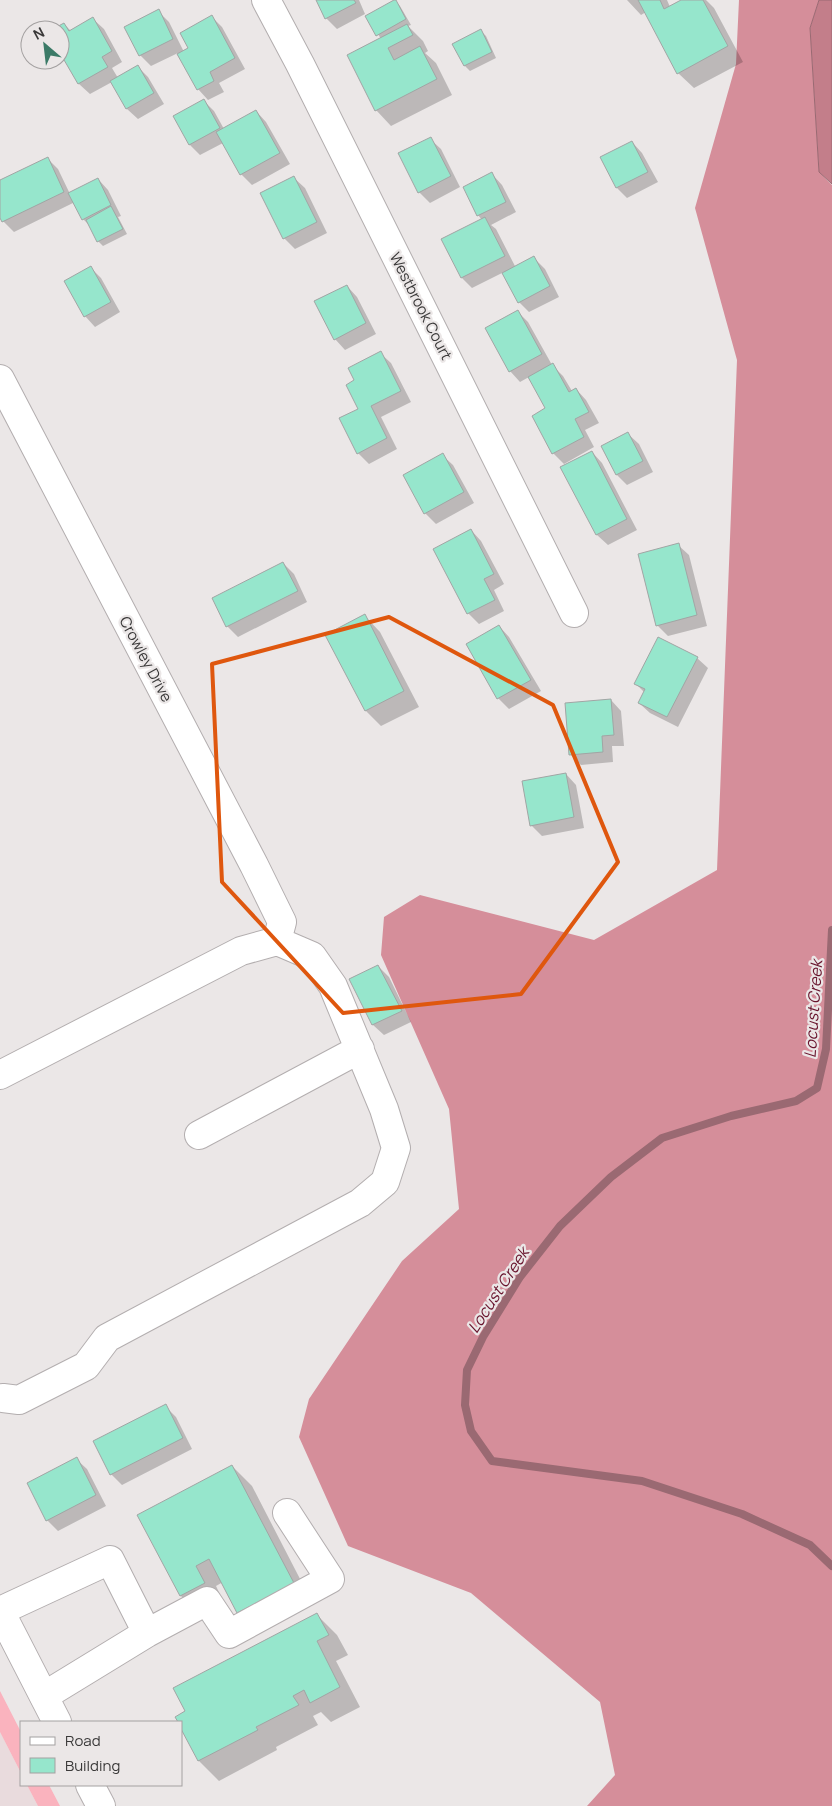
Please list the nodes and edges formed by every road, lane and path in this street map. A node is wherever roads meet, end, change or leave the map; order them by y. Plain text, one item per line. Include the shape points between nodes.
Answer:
1 (266, 0) edge
2 (0, 379) edge
3 (574, 613) dead end
4 (277, 941) junction
5 (360, 1049) junction
6 (0, 1075) edge
7 (199, 1135) dead end
8 (1, 1396) edge
9 (287, 1513) dead end
10 (0, 1611) edge
11 (146, 1634) junction
12 (44, 1696) junction
13 (56, 1721) edge
14 (91, 1786) edge
15 (101, 1806) edge

1 - 3 street, Westbrook Court
2 - 4 street, Crowley Drive via 258,873 282,922
4 - 5 street via 312,956 333,986
4 - 6 street via 240,951
5 - 7 street
5 - 8 street via 396,1148 385,1182 360,1203 107,1338 86,1366 19,1400
9 - 11 street via 330,1579 229,1634 207,1601
10 - 11 street via 110,1560
10 - 12 street
11 - 12 street
12 - 13 street
14 - 15 street

